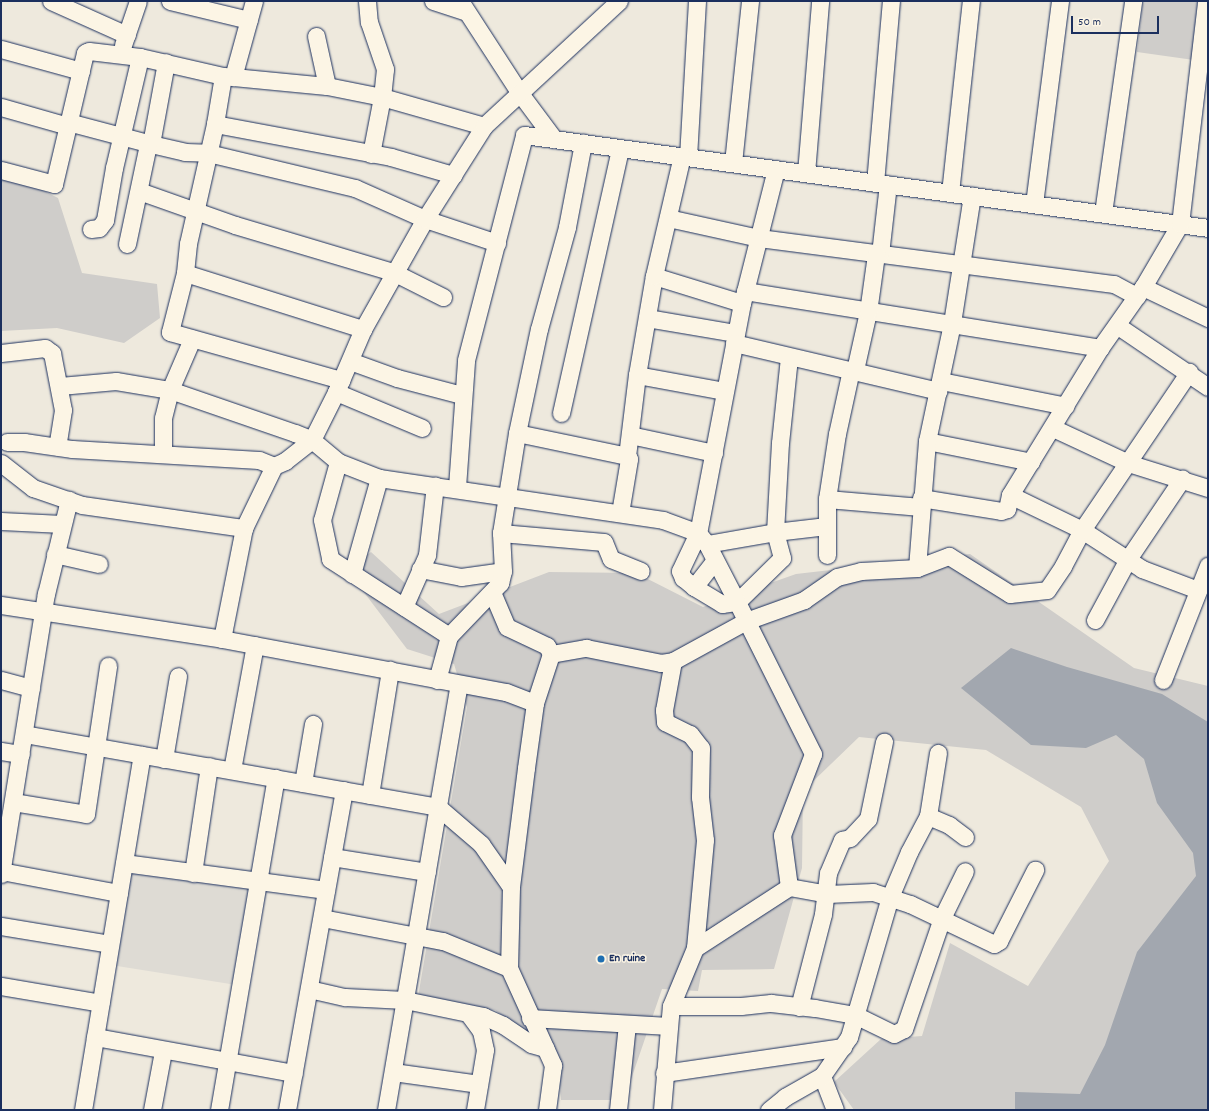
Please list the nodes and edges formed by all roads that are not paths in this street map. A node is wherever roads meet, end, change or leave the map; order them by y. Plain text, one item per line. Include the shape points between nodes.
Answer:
1 (51, 1) edge
2 (138, 1) edge
3 (170, 1) edge
4 (254, 1) edge
5 (367, 1) edge
6 (433, 1) edge
7 (618, 1) edge
8 (697, 1) edge
9 (750, 1) edge
10 (820, 1) edge
11 (891, 1) edge
12 (971, 1) edge
13 (1060, 1) edge
14 (1133, 1) edge
15 (1206, 1) edge
16 (462, 6) edge
17 (599, 9) edge
18 (249, 20) junction
19 (127, 36) junction
20 (316, 36) dead end
21 (1, 49) edge
22 (120, 55) junction
23 (140, 57) junction
24 (166, 62) junction
25 (80, 71) junction
26 (228, 77) junction
27 (327, 86) junction
28 (519, 92) junction
29 (382, 97) junction
30 (1, 107) edge
31 (68, 124) junction
32 (215, 124) junction
33 (484, 126) junction
34 (122, 137) junction
35 (554, 139) junction
36 (583, 143) junction
37 (150, 144) junction
38 (620, 148) junction
39 (208, 153) junction
40 (371, 154) junction
41 (685, 157) junction
42 (733, 163) junction
43 (776, 169) junction
44 (1, 170) edge
45 (806, 173) junction
46 (453, 174) junction
47 (881, 183) junction
48 (139, 191) junction
49 (950, 193) junction
50 (972, 196) junction
51 (1034, 204) junction
52 (196, 210) junction
53 (1104, 213) junction
54 (668, 218) junction
55 (425, 220) junction
56 (1180, 224) junction
57 (1208, 228) edge
58 (91, 230) dead end
59 (759, 238) junction
60 (497, 243) junction
61 (127, 244) dead end
62 (878, 254) junction
63 (960, 264) junction
64 (393, 272) junction
65 (185, 274) junction
66 (654, 276) junction
67 (1140, 292) junction
68 (443, 297) dead end
69 (743, 297) junction
70 (868, 312) junction
71 (647, 318) junction
72 (1208, 318) edge
73 (952, 323) junction
74 (1118, 326) junction
75 (363, 329) junction
76 (735, 338) junction
77 (192, 339) junction
78 (1100, 348) junction
79 (1, 353) edge
80 (789, 357) junction
81 (350, 361) junction
82 (853, 370) junction
83 (1189, 372) junction
84 (637, 375) junction
85 (60, 386) junction
86 (339, 386) junction
87 (940, 386) junction
88 (1208, 387) edge
89 (170, 390) junction
90 (724, 391) junction
91 (462, 395) junction
92 (1066, 406) junction
93 (561, 413) dead end
94 (422, 428) dead end
95 (1053, 428) junction
96 (517, 433) junction
97 (630, 435) junction
98 (312, 440) junction
99 (927, 440) junction
100 (7, 442) dead end
101 (57, 447) junction
102 (163, 452) junction
103 (714, 452) junction
104 (627, 456) junction
105 (338, 462) junction
106 (1031, 462) junction
107 (1, 463) edge
108 (1128, 463) junction
109 (274, 466) junction
110 (380, 478) junction
111 (1182, 479) junction
112 (435, 485) junction
113 (457, 487) junction
114 (1208, 488) edge
115 (506, 494) junction
116 (1010, 495) junction
117 (827, 498) junction
118 (69, 500) junction
119 (921, 503) junction
120 (620, 513) junction
121 (1, 522) edge
122 (62, 524) junction
123 (827, 526) junction
124 (244, 528) junction
125 (1082, 530) junction
126 (775, 532) junction
127 (501, 533) junction
128 (702, 538) junction
129 (56, 554) junction
130 (827, 555) dead end
131 (1128, 559) junction
132 (715, 560) junction
133 (99, 564) dead end
134 (917, 568) junction
135 (420, 569) junction
136 (503, 571) junction
137 (641, 571) dead end
138 (352, 574) junction
139 (1204, 577) edge
140 (694, 587) junction
141 (492, 592) junction
142 (737, 602) junction
143 (1, 604) edge
144 (404, 607) junction
145 (44, 612) junction
146 (1095, 620) dead end
147 (746, 621) junction
148 (449, 636) junction
149 (222, 638) junction
150 (255, 645) junction
151 (551, 654) junction
152 (673, 661) junction
153 (108, 666) dead end
154 (390, 670) junction
155 (178, 676) dead end
156 (1, 680) edge
157 (437, 680) junction
158 (1163, 680) dead end
159 (459, 685) junction
160 (31, 688) junction
161 (535, 703) junction
162 (313, 724) dead end
163 (24, 734) junction
164 (884, 742) dead end
165 (96, 746) junction
166 (1, 751) edge
167 (938, 753) dead end
168 (20, 754) junction
169 (142, 755) junction
170 (164, 758) junction
171 (209, 766) junction
172 (232, 770) junction
173 (276, 778) junction
174 (303, 783) junction
175 (344, 790) junction
176 (370, 795) junction
177 (13, 802) junction
178 (438, 807) junction
179 (928, 816) junction
180 (5, 824) edge
181 (965, 838) dead end
182 (332, 857) junction
183 (124, 863) junction
184 (1035, 870) dead end
185 (965, 871) dead end
186 (193, 872) junction
187 (427, 872) junction
188 (1, 873) edge
189 (258, 881) junction
190 (511, 887) junction
191 (789, 887) junction
192 (326, 890) junction
193 (119, 892) junction
194 (827, 894) junction
195 (890, 897) junction
196 (322, 918) junction
197 (942, 918) junction
198 (1, 926) edge
199 (416, 936) junction
200 (110, 944) junction
201 (695, 948) junction
202 (509, 968) junction
203 (1, 986) edge
204 (309, 989) junction
205 (405, 1000) junction
206 (100, 1003) junction
207 (671, 1006) junction
208 (799, 1007) junction
209 (855, 1015) junction
210 (470, 1016) junction
211 (530, 1018) junction
212 (627, 1024) junction
213 (669, 1026) junction
214 (95, 1037) junction
215 (843, 1047) junction
216 (545, 1048) junction
217 (163, 1051) junction
218 (227, 1062) junction
219 (393, 1072) junction
220 (294, 1073) junction
221 (664, 1073) junction
222 (822, 1076) junction
223 (479, 1084) junction
224 (83, 1110) edge
225 (152, 1110) edge
226 (219, 1110) edge
227 (289, 1110) edge
228 (386, 1110) edge
229 (475, 1110) edge
230 (547, 1110) edge
231 (618, 1110) edge
232 (662, 1110) edge
233 (769, 1110) edge
234 (835, 1110) edge

1 - 19 street
2 - 19 street
3 - 18 street
4 - 18 street
5 - 29 street via 369,22 385,69
6 - 16 street
7 - 17 street
8 - 41 street
9 - 42 street
10 - 45 street
11 - 47 street
12 - 49 street
13 - 51 street
14 - 53 street
15 - 56 street
16 - 28 street
17 - 28 street
18 - 26 street
19 - 22 street
20 - 27 street
21 - 25 street
22 - 23 street
22 - 25 street via 86,51
23 - 24 street
23 - 34 street
24 - 26 street
24 - 37 street
25 - 31 street
26 - 27 street
26 - 32 street
27 - 29 street
28 - 33 street
28 - 35 street
29 - 33 street
29 - 40 street
30 - 31 street
31 - 34 street
31 - 44 street via 54,184
32 - 39 street
32 - 40 street
33 - 46 street
34 - 37 street
34 - 58 street via 106,220 99,228
35 - 36 street
35 - 60 street via 524,135
36 - 38 street
36 - 96 street via 567,227 539,329
37 - 39 street via 184,152
37 - 48 street
38 - 41 street
38 - 93 street
39 - 52 street
39 - 55 street via 359,189
40 - 46 street
41 - 42 street
41 - 54 street
42 - 43 street
43 - 45 street
43 - 59 street
45 - 47 street
46 - 55 street
47 - 49 street
47 - 62 street
48 - 52 street
48 - 61 street
49 - 50 street
50 - 51 street
50 - 63 street
51 - 53 street
52 - 64 street via 235,225
52 - 65 street via 188,244
53 - 56 street
54 - 59 street
54 - 66 street
55 - 60 street
55 - 64 street
56 - 57 street
56 - 67 street
59 - 62 street
59 - 69 street
60 - 91 street via 466,360
62 - 63 street
62 - 70 street
63 - 67 street via 1114,284
63 - 73 street
64 - 68 street
64 - 75 street
65 - 75 street
65 - 77 street via 170,332
66 - 69 street
66 - 71 street
67 - 72 street
67 - 74 street
69 - 70 street
69 - 76 street
70 - 73 street
70 - 82 street
71 - 76 street
71 - 84 street
73 - 78 street
73 - 87 street
74 - 78 street
74 - 83 street
75 - 81 street
76 - 80 street
76 - 90 street
77 - 86 street
77 - 89 street
78 - 92 street
79 - 85 street via 45,348 52,353
80 - 82 street
80 - 126 street via 780,443
81 - 86 street
81 - 91 street via 397,378
82 - 87 street
82 - 117 street via 837,434
83 - 88 street
83 - 108 street
84 - 90 street
84 - 97 street
85 - 89 street via 116,381
85 - 101 street via 63,410
86 - 94 street
86 - 98 street
87 - 92 street
87 - 99 street
89 - 98 street
89 - 102 street via 164,418
90 - 103 street
91 - 113 street
92 - 95 street
95 - 106 street
95 - 108 street
96 - 104 street
96 - 115 street
97 - 103 street
97 - 104 street
98 - 105 street
98 - 109 street via 285,461
99 - 106 street
99 - 119 street
100 - 101 street
101 - 102 street
102 - 109 street via 259,460
103 - 128 street
104 - 120 street via 629,459
105 - 110 street
105 - 138 street via 322,520 330,558
106 - 116 street
107 - 118 street via 33,488
108 - 111 street
108 - 125 street
109 - 124 street
110 - 112 street
110 - 138 street
111 - 114 street
111 - 131 street
112 - 113 street
112 - 135 street via 427,555
113 - 115 street
115 - 120 street
115 - 127 street
116 - 119 street via 1008,507 1001,511
116 - 125 street
117 - 119 street
117 - 123 street
118 - 122 street
118 - 124 street via 91,507
119 - 134 street
120 - 128 street via 663,520
121 - 122 street
122 - 129 street
123 - 126 street
123 - 130 street
124 - 149 street
125 - 131 street
125 - 134 street via 1064,566 1047,590 1010,594 949,556
126 - 128 street
126 - 142 street via 782,558
127 - 136 street
127 - 137 street via 604,542 611,559
128 - 132 street
128 - 140 street via 680,571 683,578
129 - 133 street
129 - 145 street
131 - 139 street via 1165,580
131 - 146 street
132 - 140 street
132 - 142 street
134 - 147 street via 861,570 837,577 804,600
135 - 136 street via 462,577
135 - 144 street
136 - 141 street via 500,583
138 - 144 street
139 - 158 street
140 - 142 street via 722,604
141 - 148 street
141 - 151 street via 506,627 547,646
142 - 147 street
143 - 145 street
144 - 148 street
145 - 149 street
145 - 160 street
147 - 152 street
147 - 191 street via 813,754 782,835
148 - 157 street
149 - 150 street
150 - 154 street
150 - 172 street
151 - 152 street via 586,648 661,664
151 - 161 street
152 - 201 street via 664,710 665,722 690,734 701,748 700,797 705,840
153 - 165 street
154 - 157 street
154 - 176 street
155 - 170 street
156 - 160 street
157 - 159 street
159 - 161 street via 506,692
159 - 178 street
160 - 163 street
161 - 190 street
162 - 174 street
163 - 165 street
163 - 168 street
164 - 194 street via 868,819 850,838 842,840 828,873
165 - 169 street
165 - 177 street via 86,814
166 - 168 street
167 - 179 street
168 - 177 street
169 - 170 street
169 - 183 street
170 - 171 street
171 - 172 street
171 - 186 street
172 - 173 street
173 - 174 street
173 - 189 street
174 - 175 street
175 - 176 street
175 - 182 street
176 - 178 street
177 - 180 street
178 - 187 street
178 - 190 street via 481,844
179 - 181 street via 949,825
179 - 195 street via 903,864
180 - 188 street
182 - 187 street
182 - 192 street
183 - 186 street
183 - 193 street
184 - 197 street via 997,943 987,942
185 - 197 street
186 - 189 street
187 - 199 street
188 - 193 street
189 - 192 street
189 - 218 street
190 - 202 street
191 - 194 street
191 - 201 street
192 - 196 street
193 - 200 street
194 - 195 street via 873,892
194 - 208 street
195 - 197 street
195 - 209 street
196 - 199 street
196 - 204 street
197 - 209 street via 904,1028 894,1034
198 - 200 street
199 - 202 street via 443,941
199 - 205 street
200 - 206 street
201 - 207 street
202 - 211 street
203 - 206 street
204 - 205 street via 344,996
204 - 220 street
205 - 210 street
205 - 219 street
206 - 214 street
207 - 208 street via 741,1006 771,1003
207 - 213 street
208 - 209 street
209 - 215 street
210 - 216 street via 494,1020 531,1044
210 - 223 street via 484,1039 485,1050
211 - 212 street
211 - 216 street
212 - 213 street
212 - 231 street
213 - 221 street
214 - 217 street
214 - 224 street
215 - 221 street
215 - 222 street
216 - 230 street via 553,1065
217 - 218 street
217 - 225 street
218 - 220 street
218 - 226 street
219 - 223 street
219 - 228 street
220 - 227 street
221 - 232 street
222 - 233 street via 785,1097
222 - 234 street
223 - 229 street

